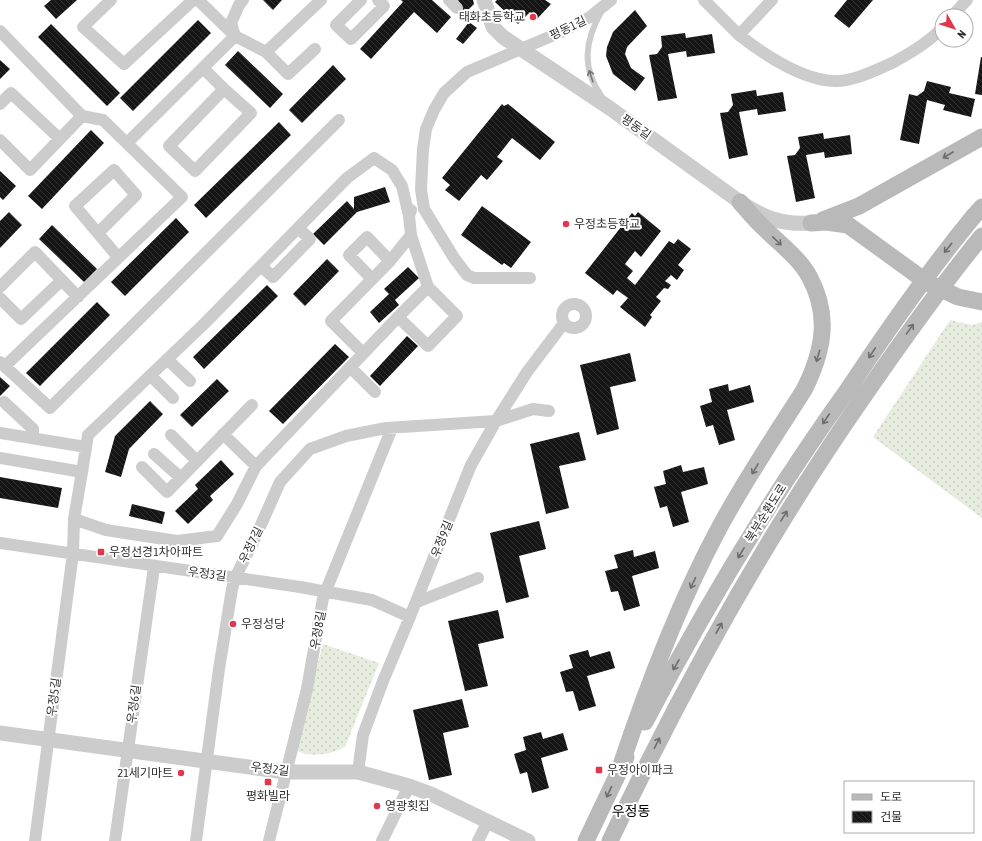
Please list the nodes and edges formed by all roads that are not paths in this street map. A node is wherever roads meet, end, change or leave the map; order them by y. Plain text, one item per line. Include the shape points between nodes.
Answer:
1 (111, 0) edge
2 (193, 0) edge
3 (198, 0) edge
4 (243, 0) edge
5 (321, 0) edge
6 (361, 0) edge
7 (378, 0) edge
8 (484, 0) edge
9 (704, 0) edge
10 (772, 0) edge
11 (967, 0) edge
12 (608, 3) edge
13 (960, 8) edge
14 (0, 31) edge
15 (739, 35) junction
16 (235, 36) junction
17 (934, 36) edge
18 (315, 49) dead end
19 (521, 50) junction
20 (266, 52) junction
21 (203, 68) junction
22 (224, 89) junction
23 (0, 104) edge
24 (611, 110) junction
25 (82, 116) junction
26 (338, 120) dead end
27 (982, 137) edge
28 (60, 139) junction
29 (0, 140) edge
30 (127, 143) junction
31 (421, 189) junction
32 (740, 202) junction
33 (978, 212) edge
34 (409, 216) junction
35 (811, 223) junction
36 (298, 228) junction
37 (98, 233) junction
38 (411, 235) junction
39 (982, 236) edge
40 (118, 257) junction
41 (390, 261) junction
42 (261, 266) junction
43 (530, 278) dead end
44 (372, 279) junction
45 (62, 280) junction
46 (0, 287) edge
47 (428, 287) junction
48 (78, 296) junction
49 (0, 298) edge
50 (982, 302) edge
51 (398, 318) junction
52 (564, 323) dead end
53 (363, 353) junction
54 (168, 359) junction
55 (2, 364) edge
56 (350, 367) junction
57 (151, 376) junction
58 (190, 381) dead end
59 (375, 392) dead end
60 (173, 398) dead end
61 (4, 402) dead end
62 (252, 405) dead end
63 (549, 411) dead end
64 (496, 421) junction
65 (392, 428) junction
66 (0, 433) edge
67 (223, 434) junction
68 (171, 435) dead end
69 (33, 438) junction
70 (86, 446) junction
71 (154, 454) dead end
72 (0, 458) edge
73 (197, 461) junction
74 (256, 466) junction
75 (142, 467) dead end
76 (82, 472) junction
77 (181, 478) junction
78 (74, 518) junction
79 (0, 543) edge
80 (73, 553) junction
81 (154, 567) junction
82 (235, 578) junction
83 (478, 578) dead end
84 (326, 593) junction
85 (417, 602) junction
86 (410, 617) junction
87 (0, 733) edge
88 (48, 739) junction
89 (128, 750) junction
90 (208, 761) junction
91 (620, 768) junction
92 (285, 772) junction
93 (358, 772) junction
94 (408, 786) junction
95 (488, 821) junction
96 (35, 841) edge
97 (115, 841) edge
98 (196, 841) edge
99 (269, 841) edge
100 (382, 841) edge
101 (478, 841) edge
102 (528, 841) edge
103 (586, 841) edge
104 (610, 841) edge

1 - 2 street via 83,27 124,64
3 - 16 street
4 - 16 street via 231,23
5 - 20 street
6 - 7 street via 336,25 351,39 384,6
8 - 19 street, 평동길 via 493,27
9 - 15 street
10 - 15 street
11 - 13 street
12 - 19 street, 평동1길 via 590,17
24 -> 12 lane via 593,82 588,58 588,42
14 - 25 street
15 - 17 street via 805,75 835,81 864,75 906,56
16 - 20 street
16 - 21 street
18 - 20 street via 288,74
19 - 24 street, 평동길
19 - 31 street, 평동1길 via 467,72 444,93 426,129
21 - 22 street
21 - 30 street
22 - 22 street via 169,146 195,171 251,113
23 - 28 street via 11,92
24 - 32 street, 평동길
25 - 28 street
25 - 30 street via 103,120
26 - 55 street via 50,408
27 -> 35 main road via 859,206 829,219
28 - 29 street via 30,170
30 - 40 street via 182,197
31 - 34 street
31 - 43 street via 424,209 467,275 474,278
32 - 35 street, 평동길 via 761,216 779,222
32 -> 91 main road via 809,276 822,319 821,345 815,368 804,390 717,532 671,630 638,713
33 -> 91 main road, 북부순환도로, bridge via 905,305 798,461 756,528
34 - 36 street, 우정5길 via 402,186 392,170 374,158 347,178
34 - 38 street
35 - 50 main road via 848,225 928,283 958,297
36 - 42 street, 우정5길
36 - 42 street via 310,239 273,278
37 - 37 street via 75,206 114,170 136,195
37 - 40 street
38 - 41 street
38 - 47 street
104 -> 39 main road, 북부순환도로, bridge via 671,714 740,591 809,478 916,322
40 - 48 street
41 - 44 street
41 - 44 street via 367,237 349,255
42 - 54 street, 우정5길
44 - 53 street via 331,321
45 - 46 street via 36,252
45 - 48 street
45 - 49 street via 22,319
47 - 51 street
47 - 51 street via 457,316 428,346
48 - 55 street
51 - 53 street
52 - 64 street, 우정9길 via 527,372
53 - 56 street
54 - 57 street, 우정5길
54 - 58 street
56 - 59 street
56 - 74 street
57 - 60 street
57 - 70 street, 우정5길 via 88,435
61 - 69 street via 33,429
62 - 67 street
63 - 64 street, 우정7길 via 533,409
64 - 65 street, 우정7길
64 - 85 street, 우정9길 via 471,466
65 - 82 street, 우정7길 via 346,436 310,449 280,482
65 - 84 street, 우정8길
66 - 69 street
67 - 73 street
67 - 74 street
68 - 73 street
69 - 70 street
70 - 76 street, 우정5길
71 - 77 street
72 - 76 street
73 - 77 street
74 - 78 street via 217,536 177,541 106,530
75 - 77 street via 167,492
76 - 78 street, 우정5길
78 - 80 street, 우정5길
79 - 80 street, 우정3길
80 - 81 street, 우정3길
80 - 88 street, 우정5길
81 - 82 street, 우정3길
81 - 89 street, 우정6길
82 - 84 street, 우정3길
82 - 90 street, 우정7길 via 219,669
83 - 85 street
84 - 86 street, 우정3길 via 372,600
84 - 92 street, 우정8길 via 307,689
85 - 86 street, 우정9길
86 - 93 street, 우정9길 via 363,735
87 - 88 street, 우정2길
88 - 89 street, 우정2길
88 - 96 street, 우정5길
89 - 90 street, 우정2길
89 - 97 street, 우정6길
90 - 92 street, 우정2길
90 - 98 street, 우정7길
91 -> 103 main road, 북부순환도로
92 - 93 street, 우정2길
92 - 99 street, 우정8길
93 - 94 street, 우정2길
94 - 95 street, 우정2길
94 - 100 street
95 - 101 street
95 - 102 street, 우정2길

